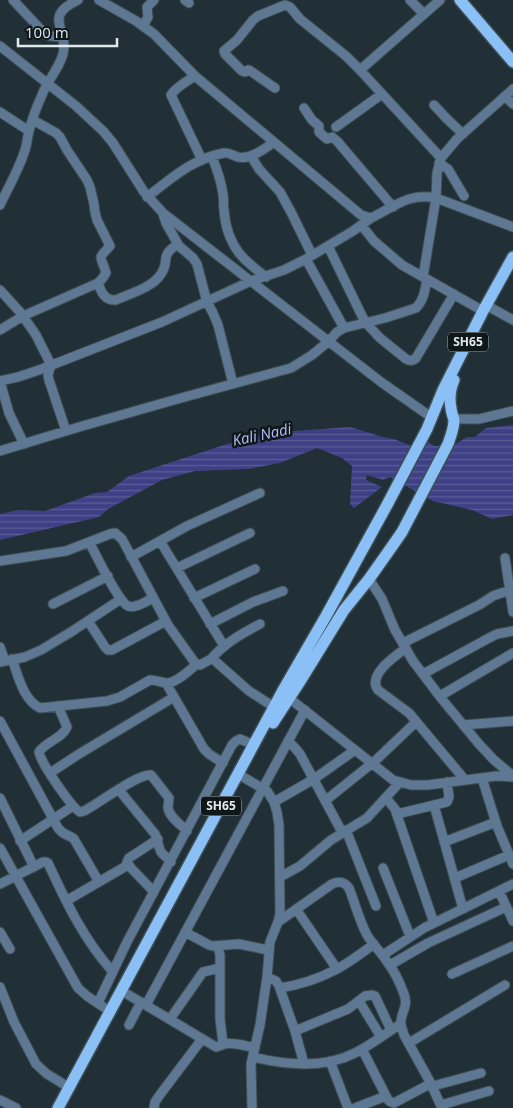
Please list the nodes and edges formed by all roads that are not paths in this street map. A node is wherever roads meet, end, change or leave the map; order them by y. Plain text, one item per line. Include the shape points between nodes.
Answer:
1 (13, 0) edge
2 (78, 0) edge
3 (99, 0) edge
4 (154, 0) edge
5 (410, 0) edge
6 (440, 0) edge
7 (460, 0) edge
8 (424, 14) junction
9 (143, 26) junction
10 (62, 37) junction
11 (0, 46) edge
12 (513, 62) edge
13 (360, 70) junction
14 (194, 76) junction
15 (47, 83) junction
16 (275, 88) dead end
17 (513, 89) edge
18 (382, 94) junction
19 (505, 96) junction
20 (513, 104) edge
21 (434, 105) dead end
22 (304, 108) dead end
23 (0, 112) edge
24 (33, 120) junction
25 (336, 127) dead end
26 (29, 131) junction
27 (463, 134) junction
28 (273, 143) junction
29 (251, 156) junction
30 (212, 157) junction
31 (202, 160) junction
32 (440, 161) junction
33 (3, 190) edge
34 (464, 196) dead end
35 (147, 197) junction
36 (436, 198) junction
37 (0, 205) edge
38 (393, 206) junction
39 (163, 213) junction
40 (371, 218) junction
41 (362, 226) junction
42 (513, 227) edge
43 (178, 244) junction
44 (328, 246) junction
45 (309, 257) junction
46 (513, 257) edge
47 (513, 270) edge
48 (266, 277) junction
49 (425, 278) junction
50 (252, 281) junction
51 (98, 283) junction
52 (0, 290) edge
53 (454, 294) junction
54 (207, 302) junction
55 (487, 308) junction
56 (23, 316) junction
57 (513, 320) edge
58 (366, 322) junction
59 (344, 328) junction
60 (0, 330) edge
61 (329, 342) junction
62 (51, 365) junction
63 (0, 381) edge
64 (233, 384) junction
65 (513, 411) edge
66 (431, 417) junction
67 (454, 418) junction
68 (66, 431) junction
69 (24, 444) junction
70 (0, 451) edge
71 (260, 493) dead end
72 (250, 533) dead end
73 (160, 541) junction
74 (90, 542) junction
75 (132, 557) junction
76 (505, 558) dead end
77 (0, 561) edge
78 (176, 568) junction
79 (254, 569) dead end
80 (108, 576) junction
81 (370, 579) junction
82 (510, 590) junction
83 (283, 591) dead end
84 (153, 598) junction
85 (194, 598) junction
86 (121, 599) junction
87 (53, 604) dead end
88 (513, 612) edge
89 (88, 621) junction
90 (166, 621) junction
91 (210, 624) junction
92 (260, 624) dead end
93 (513, 631) edge
94 (404, 645) junction
95 (224, 646) junction
96 (0, 647) edge
97 (513, 653) edge
98 (211, 659) junction
99 (6, 661) edge
100 (198, 664) junction
101 (423, 674) junction
102 (166, 683) junction
103 (286, 695) junction
104 (440, 696) junction
105 (174, 697) junction
106 (58, 706) junction
107 (274, 707) junction
108 (305, 710) junction
109 (0, 721) edge
110 (513, 721) edge
111 (416, 722) junction
112 (463, 725) junction
113 (288, 741) junction
114 (254, 744) junction
115 (355, 750) junction
116 (223, 763) junction
117 (372, 764) junction
118 (50, 773) junction
119 (240, 776) junction
120 (513, 776) edge
121 (482, 778) junction
122 (314, 779) junction
123 (465, 780) junction
124 (400, 782) junction
125 (447, 782) junction
126 (262, 788) junction
127 (119, 790) junction
128 (0, 798) edge
129 (386, 798) junction
130 (325, 800) junction
131 (274, 802) junction
132 (434, 805) junction
133 (73, 806) junction
134 (397, 814) junction
135 (52, 819) junction
136 (496, 822) junction
137 (187, 831) junction
138 (344, 831) junction
139 (158, 839) junction
140 (20, 841) junction
141 (444, 842) junction
142 (0, 848) edge
143 (509, 855) junction
144 (171, 862) junction
145 (513, 864) edge
146 (128, 865) junction
147 (34, 867) junction
148 (383, 868) dead end
149 (16, 876) junction
150 (280, 877) junction
151 (454, 878) junction
152 (99, 882) junction
153 (0, 884) edge
154 (513, 884) edge
155 (499, 891) junction
156 (154, 892) junction
157 (66, 901) junction
158 (376, 906) dead end
159 (506, 907) junction
160 (296, 909) junction
161 (464, 909) junction
162 (512, 917) edge
163 (278, 922) junction
164 (434, 923) junction
165 (0, 932) edge
166 (185, 932) junction
167 (410, 936) junction
168 (374, 944) junction
169 (218, 946) junction
170 (513, 946) edge
171 (10, 949) dead end
172 (268, 950) junction
173 (383, 955) junction
174 (390, 964) junction
175 (220, 968) junction
176 (337, 969) junction
177 (113, 972) junction
178 (452, 974) dead end
179 (267, 977) junction
180 (505, 985) dead end
181 (0, 987) edge
182 (280, 988) junction
183 (124, 992) junction
184 (359, 1001) junction
185 (98, 1003) junction
186 (144, 1003) junction
187 (111, 1012) junction
188 (170, 1019) junction
189 (400, 1024) junction
190 (129, 1025) dead end
191 (390, 1030) junction
192 (295, 1031) junction
193 (381, 1037) junction
194 (202, 1039) junction
195 (409, 1043) junction
196 (223, 1044) junction
197 (362, 1049) junction
198 (254, 1053) junction
199 (330, 1060) junction
200 (304, 1064) junction
201 (482, 1073) dead end
202 (433, 1086) junction
203 (70, 1088) junction
204 (488, 1091) dead end
205 (386, 1096) junction
206 (0, 1100) edge
207 (442, 1106) edge
208 (358, 1107) edge
209 (16, 1108) edge
210 (58, 1108) edge
211 (66, 1108) edge
212 (154, 1108) edge
213 (252, 1108) edge
214 (348, 1108) edge

1 - 10 street via 44,33
2 - 10 street via 60,12
3 - 9 street
4 - 9 street via 147,7 148,18
5 - 8 street
6 - 8 street
7 - 12 main road
8 - 13 street
9 - 14 street
10 - 15 street via 60,63
11 - 15 street
13 - 16 street via 285,5 258,16 224,51 242,71 249,70
13 - 18 street
14 - 28 street
14 - 31 street via 171,96
15 - 24 street
15 - 35 street via 103,131
17 - 19 street
18 - 25 street
18 - 32 street
19 - 20 street
19 - 27 street
21 - 27 street
22 - 38 street via 319,126 319,132 326,139 333,137 337,141
23 - 26 street
24 - 26 street
24 - 51 street via 60,137 90,187 96,216 110,246 101,255 106,273
26 - 33 street via 24,153
27 - 32 street
28 - 29 street
28 - 40 street via 361,215
29 - 30 street via 241,158 226,152
29 - 45 street via 280,192
30 - 31 street
30 - 48 street via 220,181 228,234 238,253
31 - 35 street via 188,166
32 - 34 street
32 - 36 street
33 - 37 street
35 - 39 street
36 - 38 street via 406,199
36 - 42 street
36 - 49 street
38 - 40 street
39 - 43 street
39 - 50 street
40 - 41 street
41 - 44 street
41 - 49 street via 384,250
43 - 51 street via 166,254 166,265 161,275 146,287 111,300 104,295
43 - 54 street via 197,264
44 - 45 street
44 - 58 street
45 - 48 street
45 - 59 street
46 - 55 main road, SH65
47 - 55 main road, SH65
48 - 50 street
49 - 53 street
49 - 58 street via 424,296 416,308
50 - 54 street
50 - 61 street
51 - 56 street
52 - 56 street
53 - 55 street
53 - 58 street via 414,360 402,356
54 - 62 street
54 - 64 street via 218,325
55 - 57 street
55 - 66 main road, SH65
55 - 67 main road, SH65 via 451,387
56 - 60 street
56 - 62 street
58 - 59 street
59 - 61 street
61 - 64 street via 291,368
61 - 66 street
62 - 63 street
62 - 68 street via 49,380
63 - 69 street via 9,413
64 - 68 street
65 - 67 street via 479,418
66 - 103 main road, SH65
67 - 81 main road, SH65 via 448,444 402,532
68 - 69 street
69 - 70 street
71 - 73 street
72 - 78 street
73 - 75 street
73 - 78 street
74 - 75 street via 115,533
74 - 77 street via 53,553
74 - 80 street
75 - 84 street
76 - 82 street
78 - 85 street
79 - 85 street
80 - 86 street
80 - 87 street
81 - 94 street
81 - 103 main road, SH65 via 344,610 300,683
82 - 88 street
82 - 94 street via 493,596
83 - 91 street
84 - 86 street via 136,606 127,605
84 - 90 street
85 - 91 street
86 - 89 street
89 - 90 street via 108,650
89 - 99 street via 40,650
90 - 100 street
91 - 95 street
92 - 95 street
93 - 101 street via 489,638
94 - 101 street
94 - 111 street via 386,663 374,682 378,690 404,708
95 - 98 street
96 - 99 street
97 - 104 street
98 - 100 street
98 - 107 street
99 - 106 street via 31,702 40,708
100 - 102 street
101 - 104 street
102 - 105 street
102 - 106 street via 150,680 106,701
103 - 107 main road, SH65
103 - 108 street
103 - 119 main road, SH65
104 - 112 street
105 - 116 street via 204,749
105 - 118 street
106 - 118 street via 66,731 39,752
107 - 114 main road, SH65
108 - 113 street
108 - 115 street
109 - 135 street
110 - 112 street
111 - 117 street
111 - 123 street
112 - 120 street
113 - 122 street via 300,754
113 - 126 street
114 - 116 street via 236,740
114 - 119 main road, SH65
115 - 117 street
115 - 122 street
116 - 137 street
117 - 124 street
117 - 130 street
118 - 133 street
119 - 126 street
119 - 183 main road, SH65
120 - 121 street
121 - 123 street
121 - 136 street
122 - 130 street
122 - 131 street
123 - 125 street
124 - 125 street via 428,785
124 - 129 street
125 - 132 street via 448,800
126 - 131 street
126 - 166 street
127 - 133 street via 84,811 77,811
127 - 137 street via 151,775 169,798 170,813
127 - 139 street
128 - 140 street
129 - 134 street
129 - 138 street via 367,818
130 - 138 street
131 - 150 street via 279,824
132 - 134 street
132 - 141 street
133 - 135 street
134 - 164 street
135 - 140 street
135 - 152 street via 64,835 74,839
136 - 141 street
136 - 143 street
137 - 144 street
138 - 150 street via 300,866
138 - 158 street
139 - 144 street via 159,848
139 - 146 street via 129,858
140 - 147 street
141 - 151 street
142 - 149 street
143 - 145 street
143 - 151 street
144 - 156 street
146 - 152 street
146 - 156 street
147 - 149 street
147 - 157 street via 48,863
148 - 167 street
149 - 153 street
149 - 185 street via 75,983
150 - 163 street
151 - 161 street
152 - 157 street
154 - 155 street
155 - 159 street
155 - 161 street
156 - 177 street
157 - 177 street via 91,945
159 - 162 street
159 - 174 street
160 - 163 street
160 - 168 street via 332,884 346,884 363,927
160 - 176 street
161 - 164 street
163 - 172 street
164 - 167 street
165 - 171 street
166 - 169 street via 209,945
166 - 186 street
167 - 173 street
168 - 173 street
168 - 176 street
169 - 172 street via 240,944
169 - 175 street
170 - 178 street
172 - 179 street
173 - 174 street
174 - 189 street via 406,999
175 - 188 street via 204,972
175 - 196 street
176 - 182 street
177 - 185 street
179 - 182 street via 276,981
179 - 198 street
180 - 195 street
181 - 203 street via 36,1064
182 - 192 street
183 - 186 street
183 - 187 main road, SH65
183 - 211 main road, SH65
184 - 191 street via 369,995 375,996
184 - 192 street
184 - 193 street
185 - 187 street
186 - 188 street
186 - 190 street
187 - 203 main road, SH65
188 - 194 street
189 - 191 street
189 - 195 street
191 - 193 street
192 - 200 street
193 - 197 street
194 - 196 street via 216,1047
194 - 212 street via 159,1096
195 - 202 street
196 - 198 street via 239,1045
197 - 199 street
197 - 205 street
198 - 200 street via 272,1062
198 - 213 street via 250,1072
199 - 200 street
199 - 214 street
201 - 202 street
202 - 205 street via 426,1086 394,1103
202 - 207 street
203 - 210 main road, SH65
204 - 207 street
205 - 208 street
206 - 209 street

